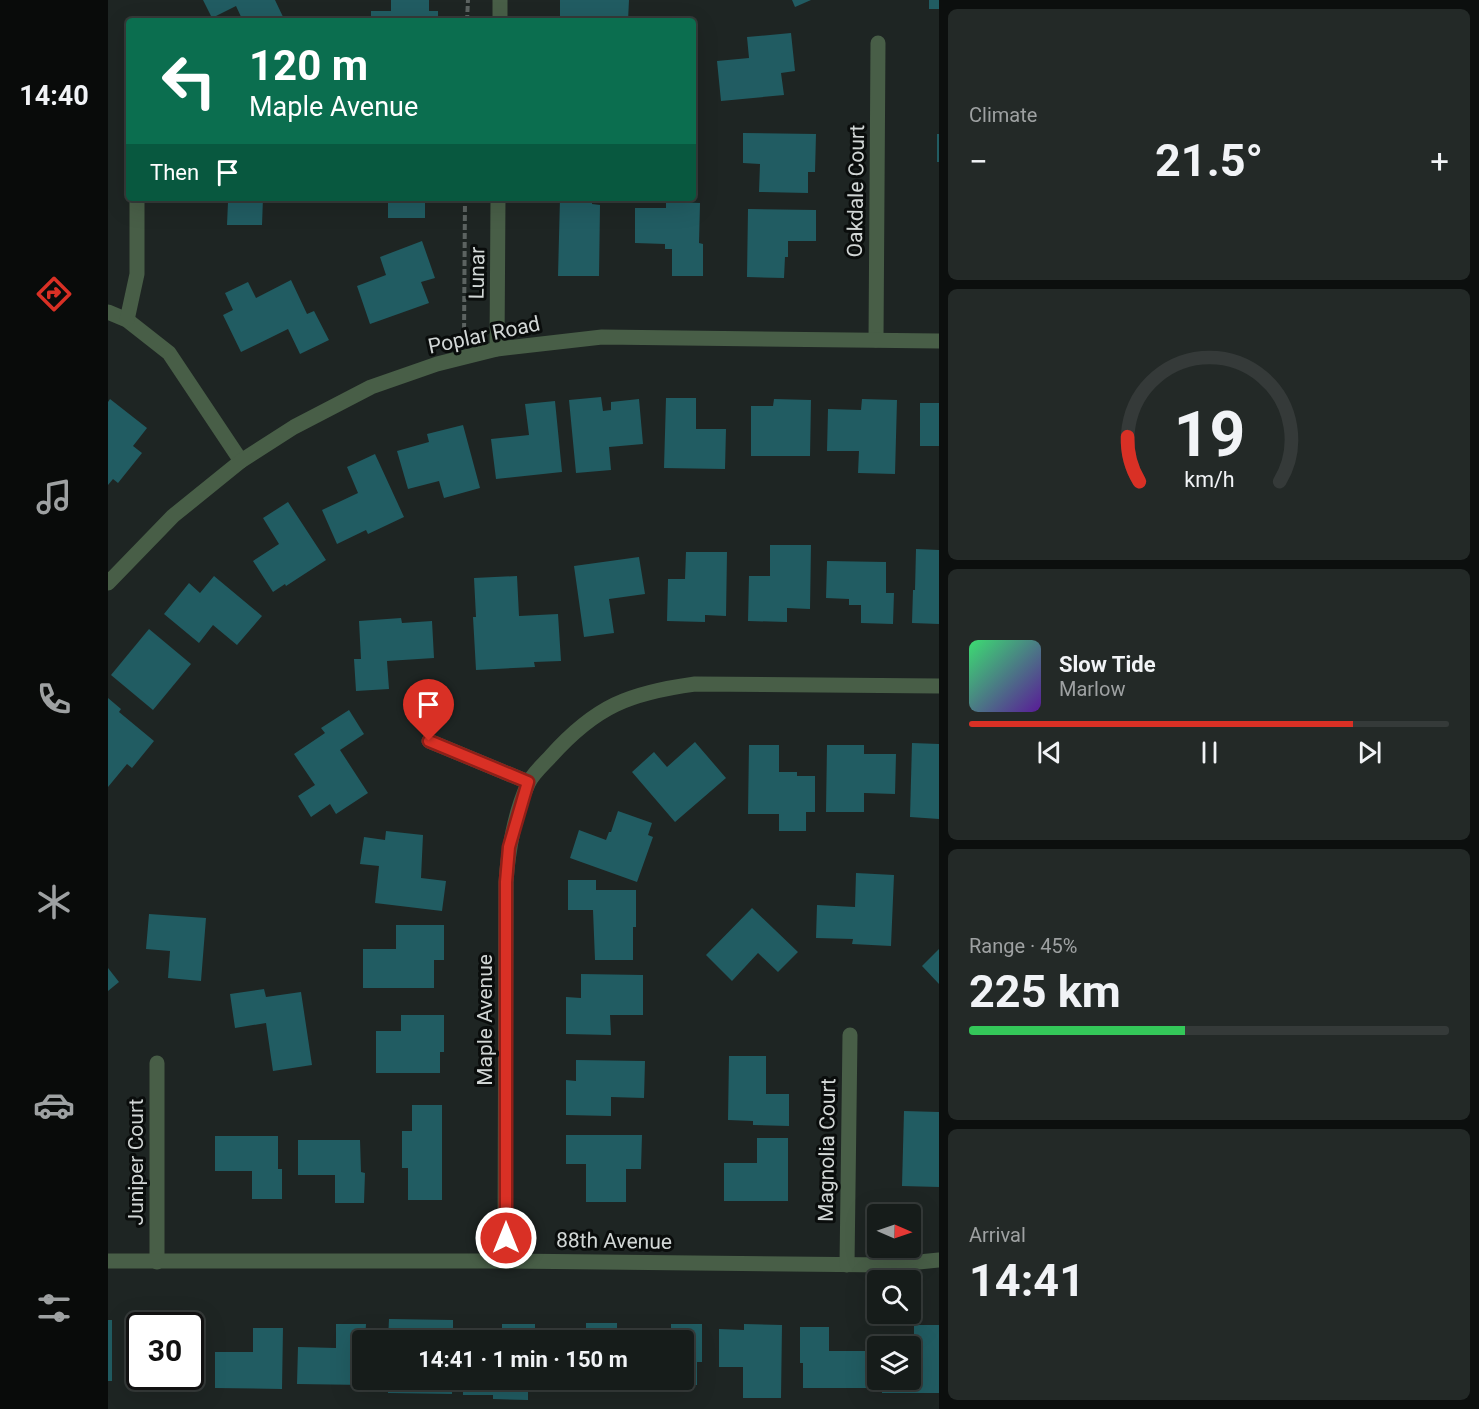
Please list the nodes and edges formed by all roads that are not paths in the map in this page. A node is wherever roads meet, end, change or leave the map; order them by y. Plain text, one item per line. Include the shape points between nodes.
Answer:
1 (500, 0) edge
2 (500, 18) edge
3 (878, 43) dead end
4 (137, 201) edge
5 (498, 201) edge
6 (108, 312) edge
7 (127, 320) junction
8 (876, 340) junction
9 (939, 340) edge
10 (497, 349) junction
11 (241, 461) junction
12 (108, 583) edge
13 (939, 686) edge
14 (429, 741) dead end
15 (528, 782) junction
16 (850, 1035) dead end
17 (157, 1063) dead end
18 (939, 1260) edge
19 (108, 1261) edge
20 (506, 1261) junction
21 (157, 1262) junction
22 (847, 1265) junction

1 - 2 street
3 - 8 street, Oakdale Court
4 - 7 street via 137,274
5 - 10 street, Lunar
6 - 7 street
7 - 11 street via 169,353
8 - 9 street, Poplar Road
8 - 10 street, Poplar Road via 602,337
10 - 11 street, Poplar Road via 371,387 294,427
11 - 12 street, Poplar Road via 173,516
13 - 15 street, Maple Avenue via 695,684 660,688 600,713 578,729
14 - 15 street
15 - 20 street, Maple Avenue via 509,847 506,882
16 - 22 street, Magnolia Court
17 - 21 street, Juniper Court
18 - 22 street, 88th Avenue
19 - 21 street, 88th Avenue
20 - 21 street, 88th Avenue
20 - 22 street, 88th Avenue

